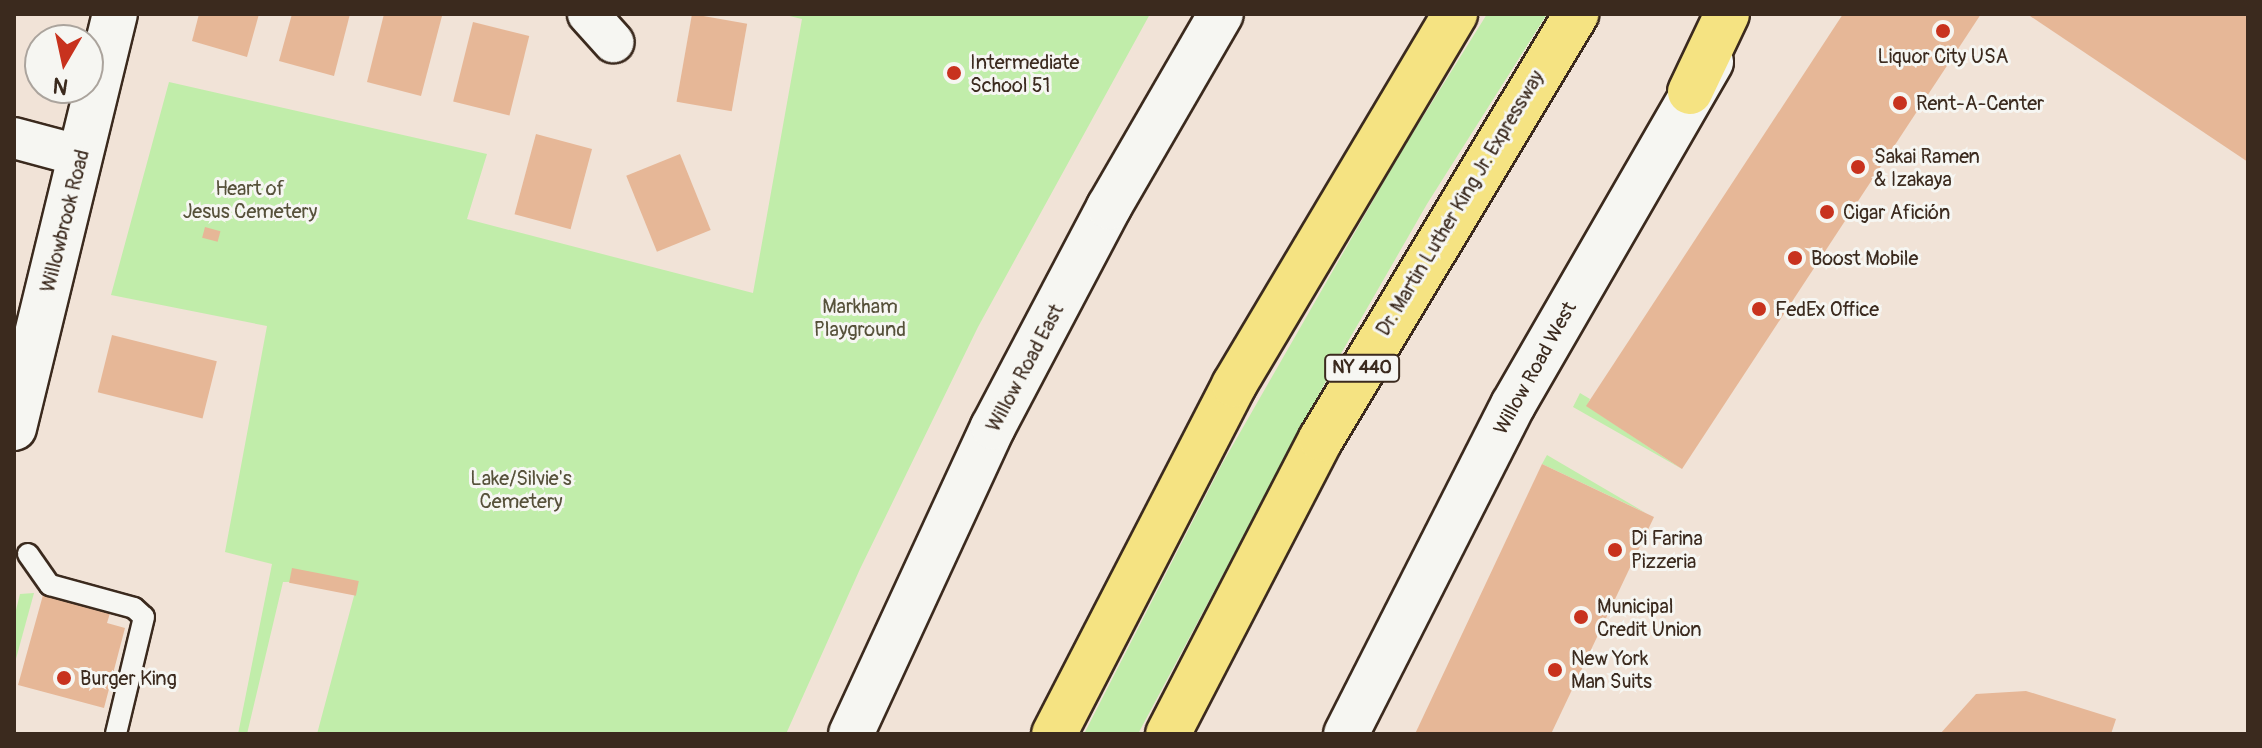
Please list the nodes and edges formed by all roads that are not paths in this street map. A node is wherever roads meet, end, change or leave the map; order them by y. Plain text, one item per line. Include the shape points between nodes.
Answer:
1 (115, 14) edge
2 (1221, 14) edge
3 (1455, 14) edge
4 (1576, 14) edge
5 (1727, 14) edge
6 (1744, 14) edge
7 (1690, 92) junction
8 (14, 138) edge
9 (81, 156) junction
10 (14, 428) edge
11 (28, 554) dead end
12 (116, 734) edge
13 (851, 734) edge
14 (1054, 734) edge
15 (1168, 734) edge
16 (1346, 734) edge

1 - 9 street, Willowbrook Road
2 - 13 street, Willow Road East via 1109,207 993,427
3 - 14 highway via 1242,371
4 - 15 highway, Dr. Martin Luther King Jr. Expressway / NY 440 via 1329,425
5 - 7 highway
6 - 7 street, Willow Road West
7 - 16 street, Willow Road West via 1513,405
8 - 9 street
9 - 10 street, Willowbrook Road
11 - 12 lane via 50,585 134,608 144,617

